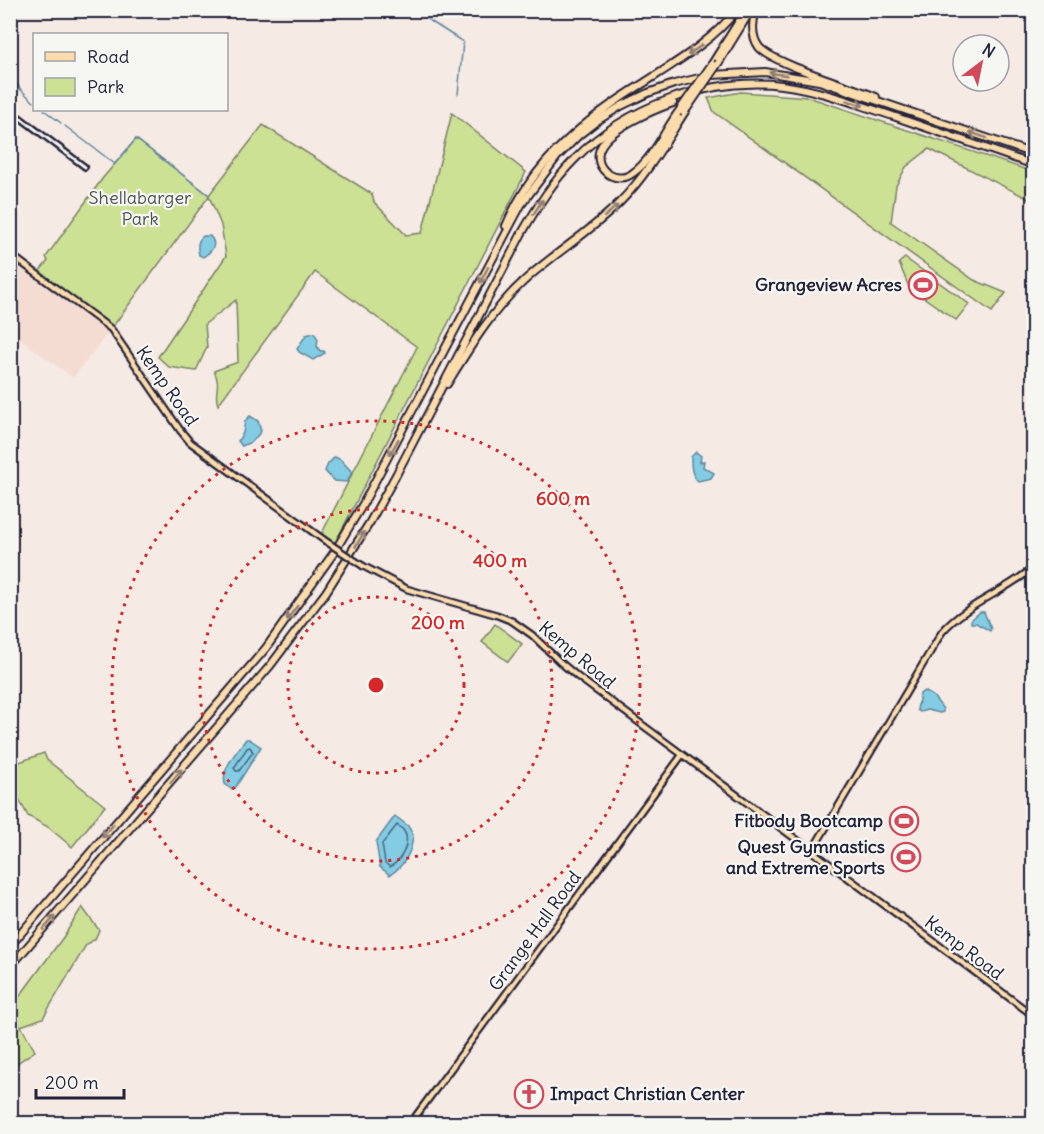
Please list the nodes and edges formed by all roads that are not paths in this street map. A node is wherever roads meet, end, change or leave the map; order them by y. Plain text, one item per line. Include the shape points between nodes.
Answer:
1 (737, 10) edge
2 (746, 10) edge
3 (751, 10) edge
4 (756, 10) edge
5 (716, 63) junction
6 (783, 85) junction
7 (10, 110) edge
8 (681, 113) junction
9 (915, 114) junction
10 (1034, 154) edge
11 (1034, 165) edge
12 (85, 166) dead end
13 (10, 254) edge
14 (494, 255) junction
15 (422, 425) junction
16 (1034, 567) edge
17 (682, 755) junction
18 (812, 851) junction
19 (10, 946) edge
20 (10, 967) edge
21 (1034, 1016) edge
22 (410, 1124) edge

1 -> 14 highway via 697,49 618,99 568,138 528,187 509,218
2 - 5 highway
3 - 5 highway
4 - 9 highway via 753,35 769,56
5 - 8 highway, bridge
6 - 8 highway via 729,89 693,96 658,109 605,141 599,155 602,168 616,178 633,174
6 -> 11 highway via 854,103
15 -> 6 highway via 522,233 550,189 598,137 621,121 661,103 724,86
7 - 12 street
15 -> 8 highway via 497,309 534,272 623,200
10 -> 9 highway
9 -> 14 highway via 819,81 765,72 712,75 674,84 621,106 579,135 521,205
13 - 17 main road, Kemp Road, bridge via 111,329 190,442 363,566 407,589 512,621 569,670
14 -> 19 highway via 363,504 303,597 266,648
20 -> 15 highway via 301,627 370,522
16 - 18 main road via 956,618 942,632
17 - 18 main road, Kemp Road
17 - 22 main road, Grange Hall Road
18 - 21 main road, Kemp Road

